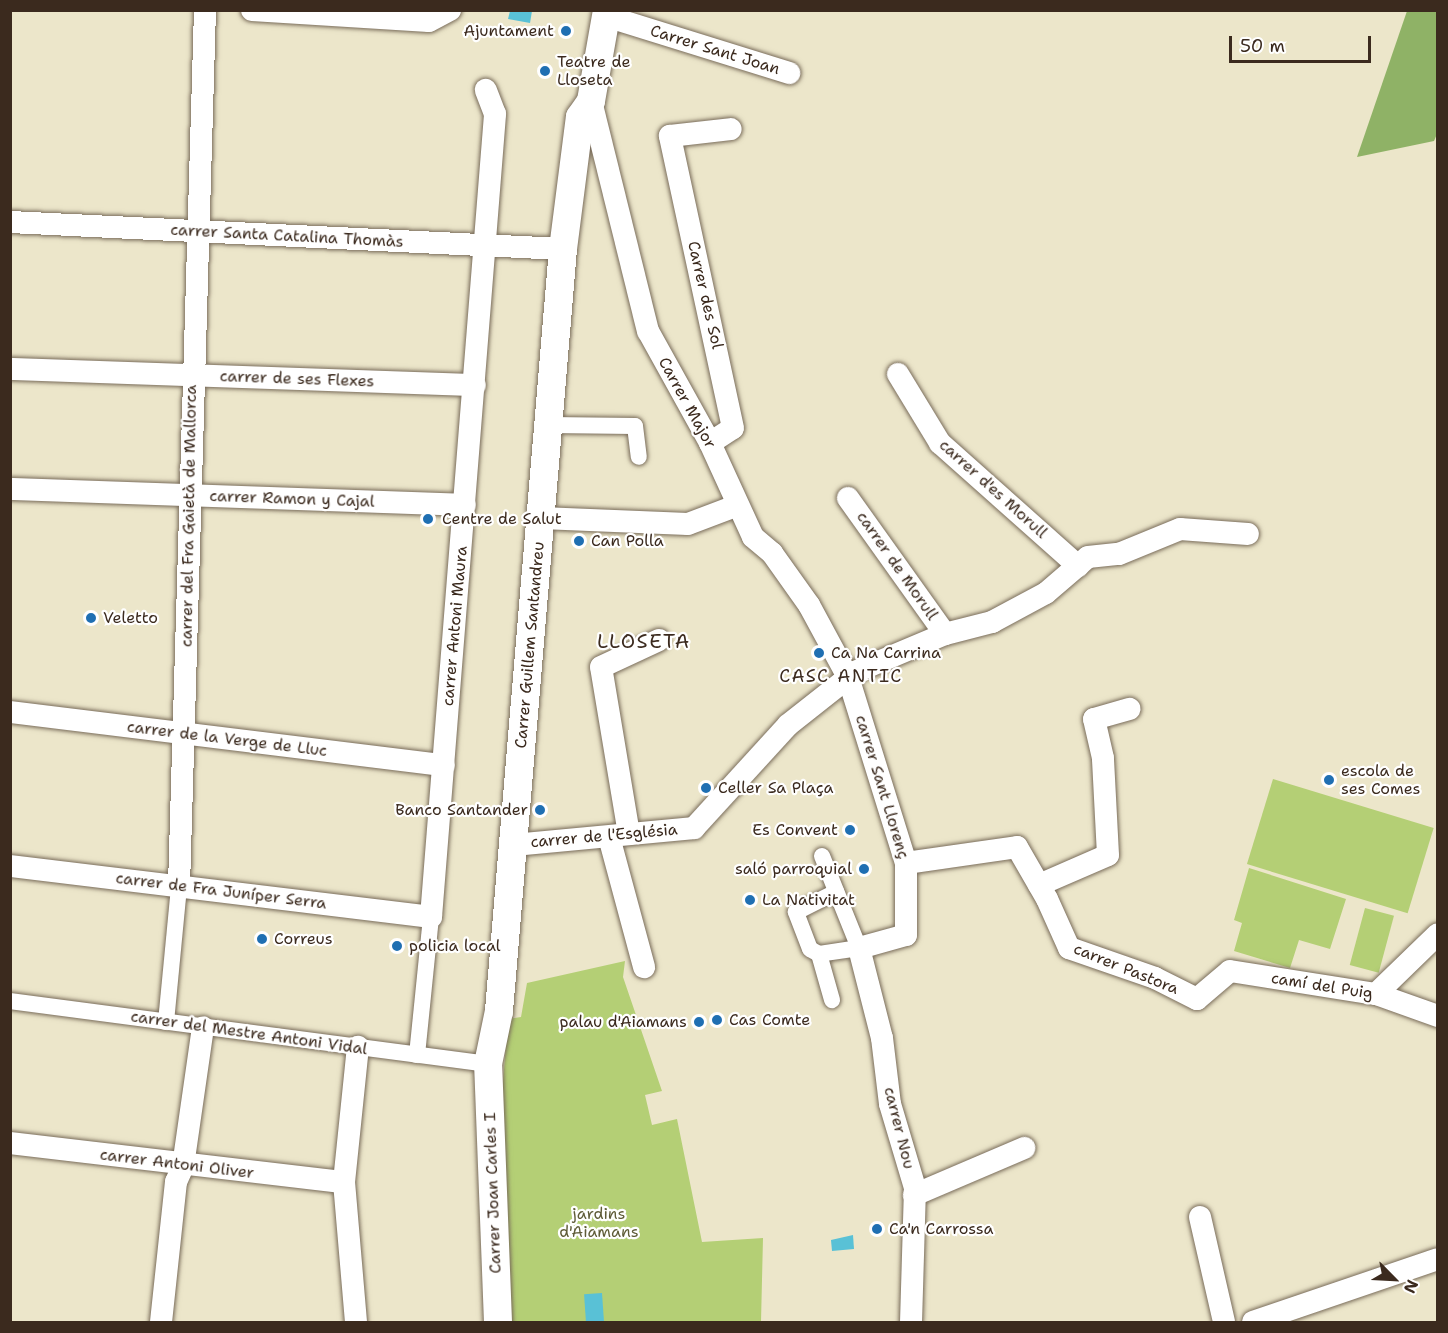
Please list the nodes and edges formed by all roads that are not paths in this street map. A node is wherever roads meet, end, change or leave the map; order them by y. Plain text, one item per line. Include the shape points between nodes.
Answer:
1 (205, 10) edge
2 (252, 10) edge
3 (450, 10) edge
4 (606, 13) edge
5 (789, 73) dead end
6 (486, 90) dead end
7 (585, 109) junction
8 (731, 129) dead end
9 (10, 222) edge
10 (196, 232) junction
11 (486, 245) junction
12 (563, 249) junction
13 (10, 369) edge
14 (193, 375) junction
15 (898, 375) dead end
16 (475, 385) junction
17 (549, 425) junction
18 (710, 443) junction
19 (639, 457) dead end
20 (10, 489) edge
21 (190, 496) junction
22 (848, 498) dead end
23 (465, 505) junction
24 (738, 506) junction
25 (541, 518) junction
26 (1248, 534) dead end
27 (1078, 566) junction
28 (945, 634) junction
29 (659, 640) dead end
30 (848, 677) junction
31 (1130, 709) dead end
32 (10, 712) edge
33 (183, 735) junction
34 (444, 765) junction
35 (619, 836) junction
36 (514, 844) junction
37 (822, 856) dead end
38 (906, 863) junction
39 (10, 866) edge
40 (1039, 885) junction
41 (179, 886) junction
42 (836, 892) junction
43 (431, 917) junction
44 (1437, 934) edge
45 (859, 948) junction
46 (819, 954) junction
47 (644, 967) dead end
48 (1240, 973) joint
49 (1376, 994) junction
50 (832, 1000) dead end
51 (10, 1001) edge
52 (1437, 1016) edge
53 (166, 1022) junction
54 (203, 1026) junction
55 (358, 1047) junction
56 (417, 1055) junction
57 (488, 1064) junction
58 (10, 1143) edge
59 (1024, 1148) dead end
60 (183, 1166) junction
61 (344, 1182) junction
62 (914, 1195) junction
63 (1200, 1217) dead end
64 (1437, 1259) edge
65 (161, 1323) edge
66 (356, 1323) edge
67 (498, 1323) edge
68 (911, 1323) edge
69 (1224, 1323) edge
70 (1252, 1323) edge

1 - 10 street, carrer del Fra Gaietà de Mallorca
2 - 3 street via 429,21
4 - 5 street, Carrer Sant Joan
4 - 7 street, Carrer Guillem Santandreu
6 - 11 street, carrer Antoni Maura via 495,114
7 - 12 street, Carrer Guillem Santandreu
7 - 18 street, Carrer Major via 648,331
8 - 18 street, Carrer des Sol via 669,136 733,428
9 - 10 street, carrer Santa Catalina Thomàs
10 - 11 street, carrer Santa Catalina Thomàs
10 - 14 street, carrer del Fra Gaietà de Mallorca
11 - 12 street, carrer Santa Catalina Thomàs
11 - 16 street, carrer Antoni Maura
12 - 17 street, Carrer Guillem Santandreu
13 - 14 street, carrer de ses Flexes
14 - 16 street, carrer de ses Flexes
14 - 21 street, carrer del Fra Gaietà de Mallorca
15 - 27 street, carrer d'es Morull via 940,443
16 - 23 street, carrer Antoni Maura
17 - 19 street via 635,426
17 - 25 street, Carrer Guillem Santandreu
18 - 24 street, Carrer Major
20 - 21 street, carrer Ramon y Cajal
21 - 23 street, carrer Ramon y Cajal
21 - 33 street, carrer del Fra Gaietà de Mallorca
22 - 28 street, carrer de Morull
23 - 34 street, carrer Antoni Maura
24 - 25 street via 688,524
24 - 30 street, Carrer Major via 753,537 772,553 809,605
25 - 36 street, Carrer Guillem Santandreu
26 - 27 street via 1180,529 1119,554 1088,557
27 - 28 street via 1046,593 992,622
28 - 30 street
29 - 35 street via 602,667
30 - 35 street, carrer de l'Església via 788,725 694,828
30 - 38 street, carrer Sant Llorenç
31 - 40 street via 1094,719 1103,758 1108,855
32 - 33 street, carrer de la Verge de Lluc
33 - 34 street, carrer de la Verge de Lluc
33 - 41 street, carrer del Fra Gaietà de Mallorca
34 - 43 street, carrer Antoni Maura
35 - 36 street, carrer de l'Església
35 - 47 street
36 - 57 street, Carrer Guillem Santandreu via 499,1011
37 - 42 street
38 - 40 street, carrer Pastora via 1017,847
38 - 45 street, carrer Sant Llorenç via 906,935
39 - 41 street, carrer de Fra Juníper Serra
40 - 48 street, carrer Pastora via 1069,948 1155,978 1197,999 1230,971
41 - 43 street, carrer de Fra Juníper Serra
41 - 53 street, carrer del Fra Gaietà de Mallorca
42 - 45 street
42 - 46 street via 796,912 810,949
43 - 56 street, carrer Antoni Maura
44 - 49 street
45 - 46 street
45 - 62 street, carrer Nou via 882,1038 890,1104
46 - 50 street
48 - 49 street, camí del Puig
49 - 52 street, camí del Puig
51 - 53 street, carrer del Mestre Antoni Vidal
53 - 54 street, carrer del Mestre Antoni Vidal
54 - 55 street, carrer del Mestre Antoni Vidal
54 - 60 street
55 - 56 street, carrer del Mestre Antoni Vidal
55 - 61 street
56 - 57 street, carrer del Mestre Antoni Vidal
57 - 67 street, Carrer Joan Carles I
58 - 60 street, carrer Antoni Oliver
59 - 62 street
60 - 61 street, carrer Antoni Oliver
60 - 65 street via 176,1182
61 - 66 street
62 - 68 street, carrer Nou
63 - 69 street
64 - 70 street

